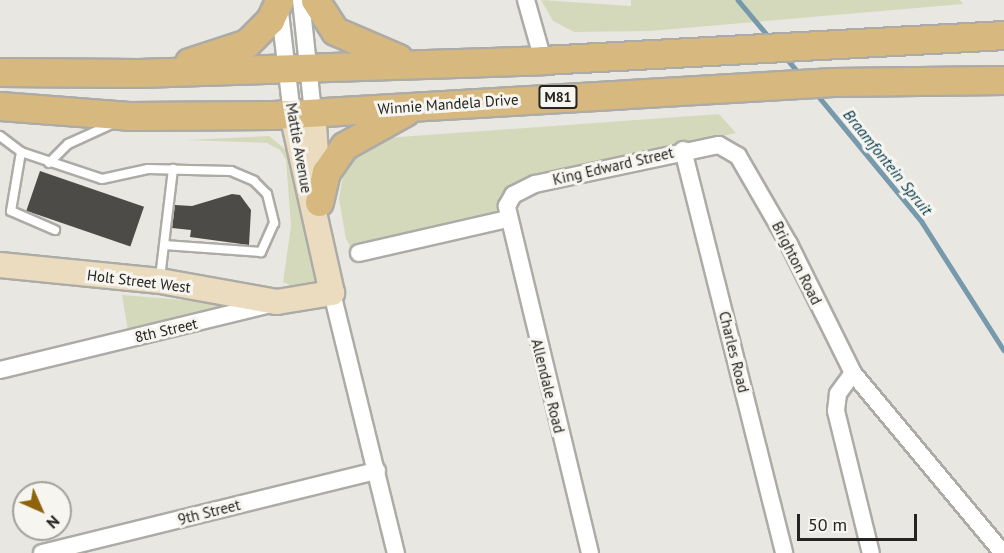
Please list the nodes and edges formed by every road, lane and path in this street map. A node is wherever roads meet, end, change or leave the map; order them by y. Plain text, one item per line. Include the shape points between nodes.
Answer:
1 (286, 0) edge
2 (315, 0) edge
3 (526, 0) edge
4 (1004, 35) edge
5 (543, 60) junction
6 (416, 64) junction
7 (296, 66) junction
8 (0, 72) edge
9 (84, 73) junction
10 (1004, 80) edge
11 (422, 105) junction
12 (0, 106) edge
13 (303, 113) junction
14 (129, 116) junction
15 (0, 136) edge
16 (683, 150) junction
17 (21, 152) junction
18 (738, 156) joint
19 (49, 163) junction
20 (173, 169) junction
21 (319, 202) junction
22 (507, 219) junction
23 (55, 230) dead end
24 (164, 245) junction
25 (359, 253) dead end
26 (0, 265) edge
27 (160, 281) junction
28 (332, 294) junction
29 (277, 302) junction
30 (0, 370) edge
31 (853, 373) junction
32 (377, 471) junction
33 (42, 553) edge
34 (396, 553) edge
35 (590, 553) edge
36 (784, 553) edge
37 (871, 553) edge
38 (1003, 553) edge

1 - 7 street, Mattie Avenue
1 - 9 main road via 247,43 188,62
2 - 6 main road via 334,31
3 - 5 street
4 - 5 main road
5 - 6 main road
6 - 7 main road
7 - 9 main road
7 - 13 street, Mattie Avenue
8 - 9 main road
10 - 11 main road, Winnie Mandela Drive / M81 via 881,80
11 - 13 main road, Winnie Mandela Drive / M81
11 - 21 main road via 344,146 326,172
12 - 14 main road, Winnie Mandela Drive / M81
13 - 14 main road, Winnie Mandela Drive / M81
13 - 21 street, Mattie Avenue
13 - 28 street, Mattie Avenue
14 - 19 lane via 69,144
15 - 17 lane
16 - 18 street, King Edward Street via 723,145
16 - 22 street, King Edward Street via 535,184 513,195
16 - 36 street, Charles Road
17 - 19 lane
17 - 23 lane via 11,211
18 - 31 street, Brighton Road via 794,253
19 - 20 lane via 102,179 148,169
20 - 24 lane
20 - 24 lane via 231,171 254,181 267,194 274,223 264,249 256,254
21 - 28 street, Mattie Avenue
22 - 25 street
22 - 35 street, Allendale Road
24 - 27 lane
26 - 27 street, Holt Street West
27 - 29 street, Holt Street West
28 - 29 street, 8th Street
28 - 32 street, Mattie Avenue
29 - 30 street, 8th Street
31 - 37 street via 838,394 836,411
31 - 38 street, Brighton Road
32 - 33 street, 9th Street
32 - 34 street, Mattie Avenue

